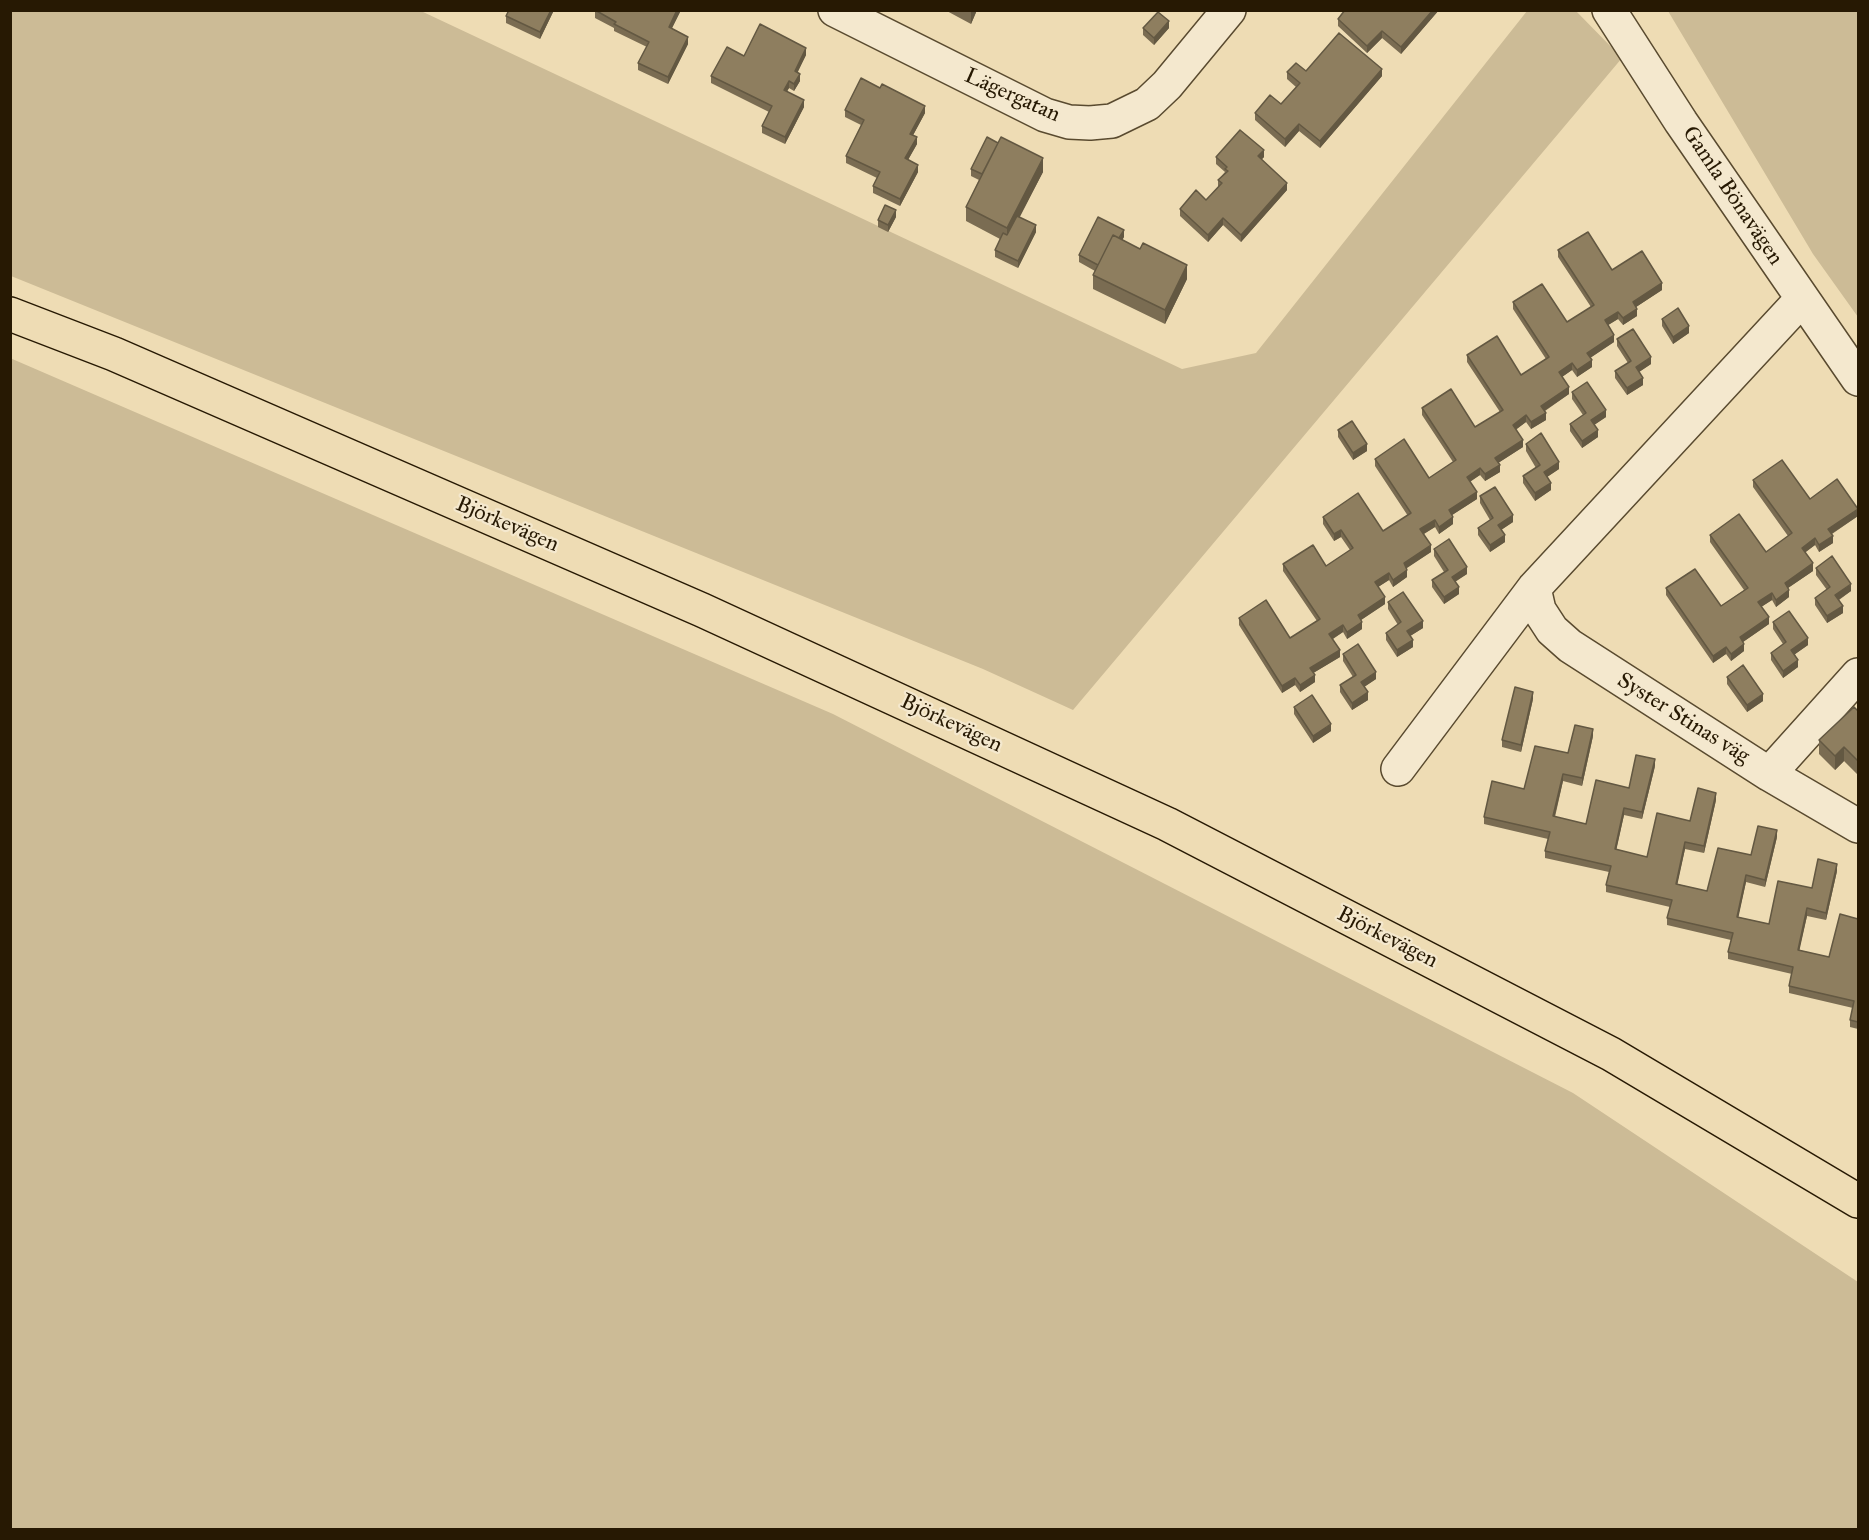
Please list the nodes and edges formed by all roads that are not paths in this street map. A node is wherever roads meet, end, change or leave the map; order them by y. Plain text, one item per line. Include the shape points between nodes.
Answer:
1 (835, 10) edge
2 (1229, 10) edge
3 (1608, 10) edge
4 (1802, 299) junction
5 (10, 314) edge
6 (1858, 379) edge
7 (1534, 588) junction
8 (1858, 675) edge
9 (1398, 769) dead end
10 (1769, 774) junction
11 (1858, 826) edge
12 (1858, 1201) edge

1 - 2 street, Lägergatan via 1045,115 1090,123 1112,121 1147,104
3 - 4 street, Gamla Bönavägen
4 - 6 street, Gamla Bönavägen
4 - 7 street
5 - 12 main road, Björkevägen via 114,354 691,605 1167,824 1611,1054
7 - 9 street
7 - 10 street, Syster Stinas väg via 1539,610 1552,630 1570,646
8 - 10 street
10 - 11 street, Syster Stinas väg

